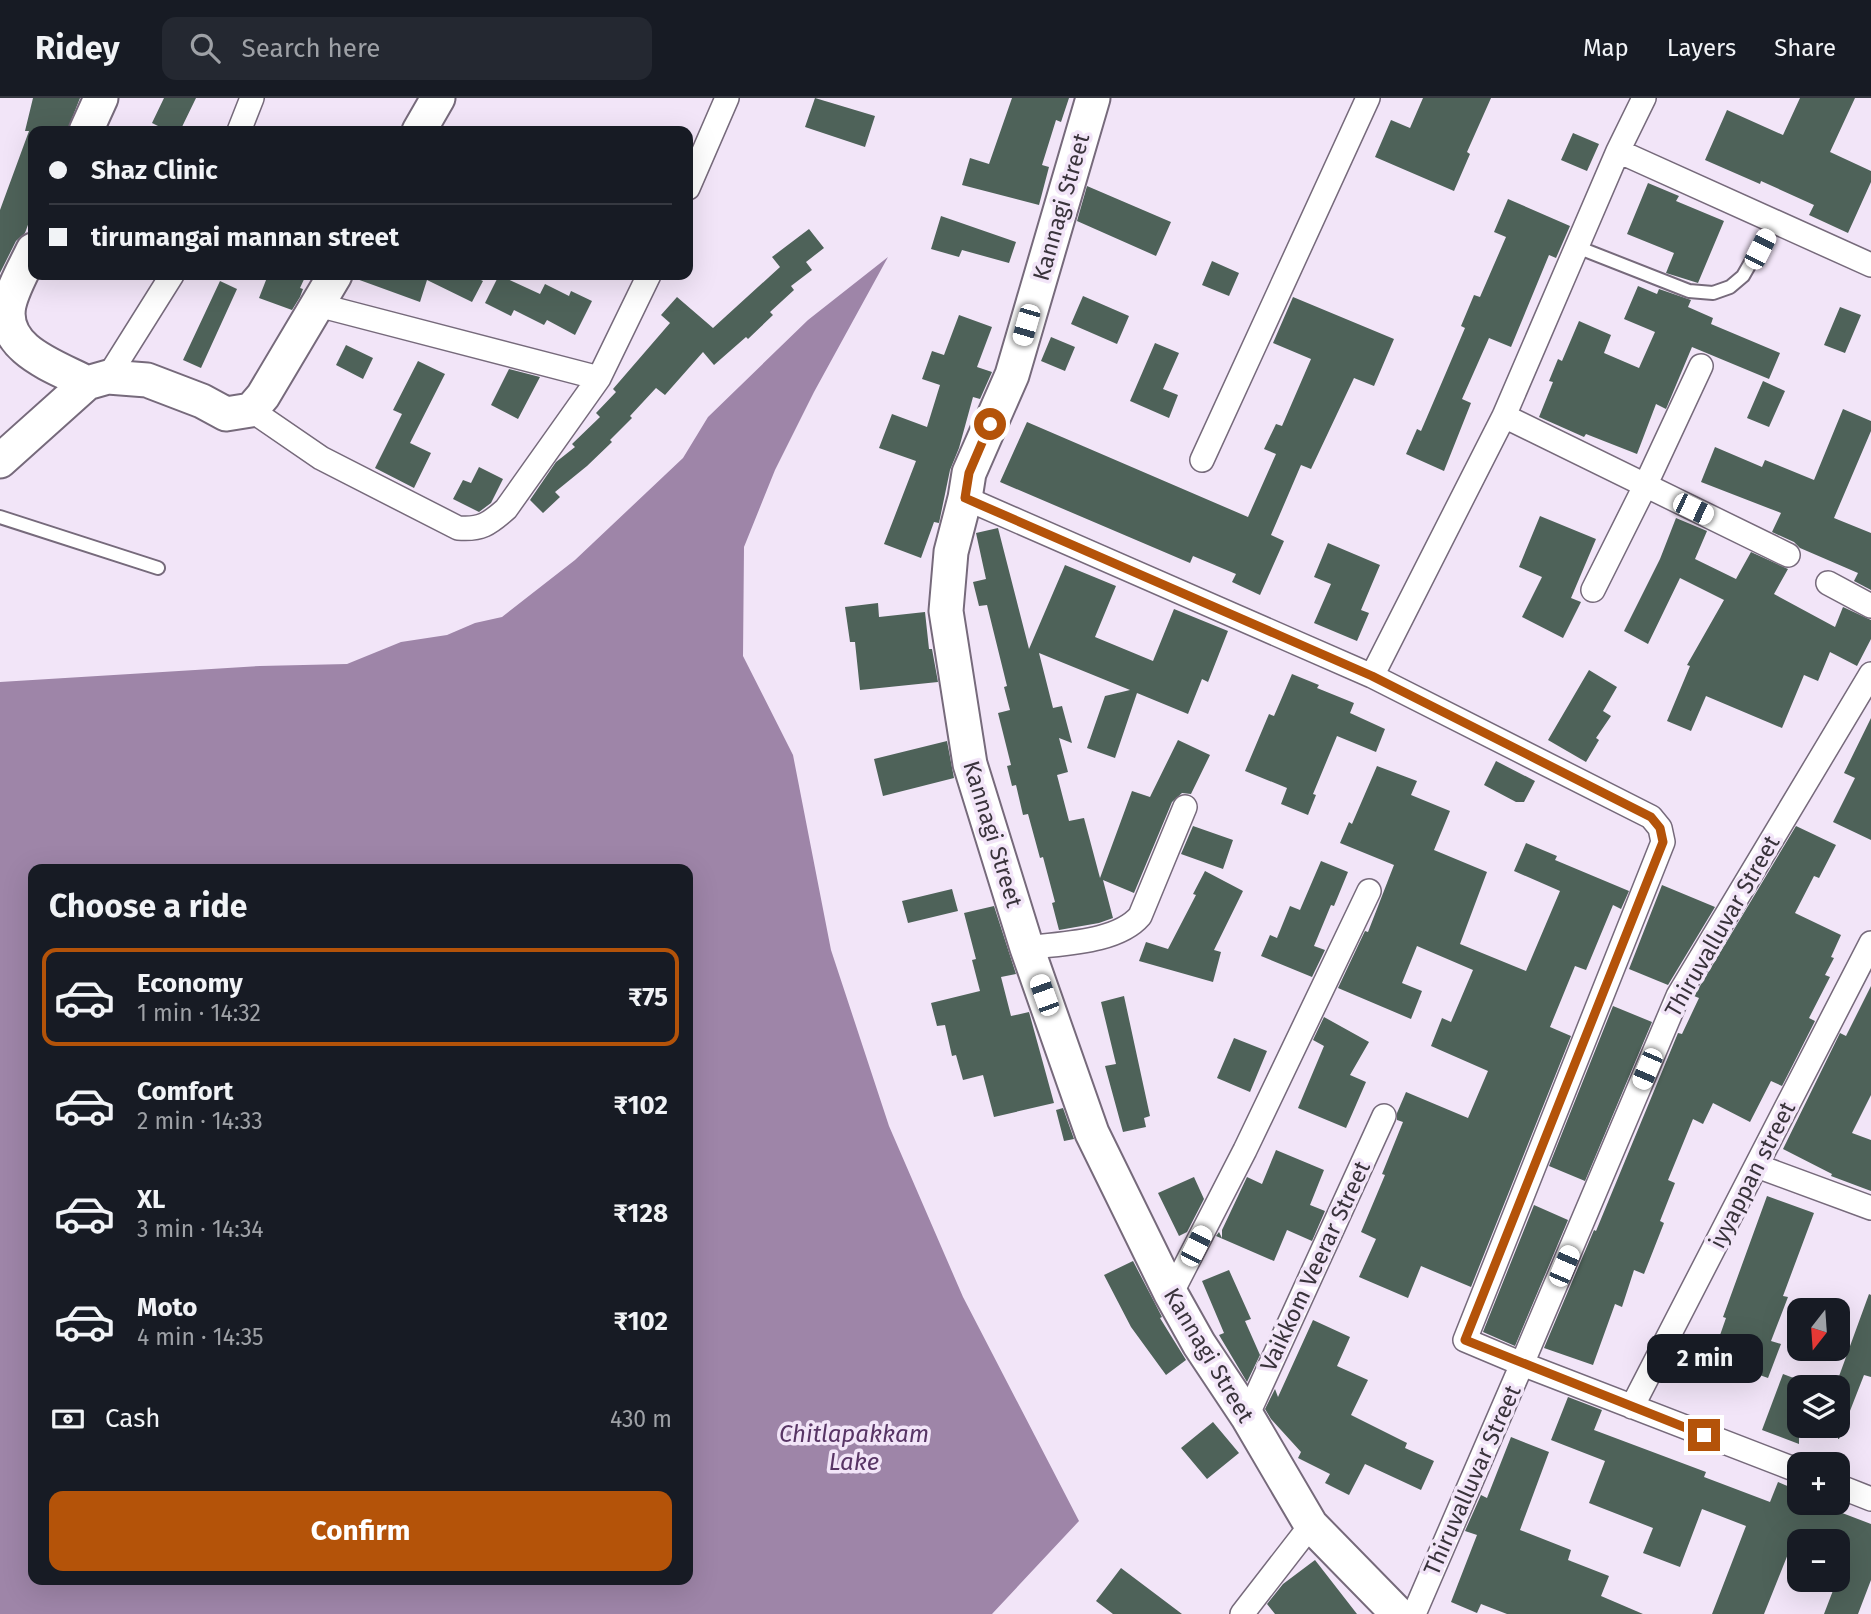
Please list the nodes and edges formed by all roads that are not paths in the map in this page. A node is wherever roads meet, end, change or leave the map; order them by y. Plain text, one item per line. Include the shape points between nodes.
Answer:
1 (101, 98) edge
2 (252, 98) edge
3 (438, 98) edge
4 (727, 98) edge
5 (1093, 98) edge
6 (1368, 98) edge
7 (1644, 98) edge
8 (88, 126) edge
9 (241, 126) edge
10 (424, 126) edge
11 (1618, 151) junction
12 (693, 176) edge
13 (1775, 220) junction
14 (1577, 247) junction
15 (28, 261) edge
16 (1871, 265) edge
17 (168, 280) edge
18 (332, 280) edge
19 (647, 280) edge
20 (318, 305) junction
21 (1701, 366) dead end
22 (599, 378) junction
23 (98, 380) junction
24 (251, 410) junction
25 (1504, 416) junction
26 (1202, 460) dead end
27 (0, 461) edge
28 (1645, 486) junction
29 (965, 498) junction
30 (0, 517) edge
31 (1788, 555) dead end
32 (158, 568) dead end
33 (1828, 583) dead end
34 (1593, 590) dead end
35 (1871, 606) edge
36 (1871, 674) edge
37 (1372, 676) junction
38 (1185, 807) dead end
39 (1369, 891) dead end
40 (1871, 943) edge
41 (1027, 948) junction
42 (1384, 1116) dead end
43 (1757, 1166) junction
44 (1871, 1208) edge
45 (1171, 1294) junction
46 (1522, 1364) junction
47 (1632, 1407) junction
48 (1247, 1416) junction
49 (1787, 1466) edge
50 (1850, 1491) edge
51 (1871, 1499) edge
52 (1311, 1525) junction
53 (1242, 1614) edge
54 (1398, 1614) edge
55 (1413, 1614) edge

1 - 8 street
2 - 9 street
3 - 10 street
4 - 12 street
5 - 29 street, Kannagi Street via 1012,375 969,473
6 - 26 street
7 - 11 street
11 - 13 street
11 - 14 street
13 - 14 lane via 1743,276 1713,293 1678,287
13 - 16 street
14 - 25 street
15 - 23 street via 8,306 12,337 25,351
17 - 23 street
18 - 20 street
19 - 22 street
20 - 22 street
20 - 24 street
21 - 28 street
22 - 24 street via 506,509 474,530 458,528 321,458
23 - 24 street via 147,380 226,414
23 - 27 street
25 - 28 street
25 - 37 street
28 - 31 street
28 - 34 street
29 - 37 street
29 - 41 street, Kannagi Street via 951,552 946,611 970,764
30 - 32 lane
33 - 35 street
36 - 46 street, Thiruvalluvar Street via 1678,996
37 - 46 street via 1651,817 1660,828 1663,842 1465,1340
38 - 41 street via 1140,916 1132,925 1109,935
39 - 45 street
40 - 43 street, iyyappan street
41 - 45 street, Kannagi Street via 1092,1133
42 - 48 street, Vaikkom Veerar Street
43 - 44 street
43 - 47 street, iyyappan street
45 - 48 street, Kannagi Street
46 - 47 street
46 - 55 street, Thiruvalluvar Street
47 - 49 street
48 - 52 street, Kannagi Street
50 - 51 street
52 - 53 street
52 - 54 street, Kannagi Street

